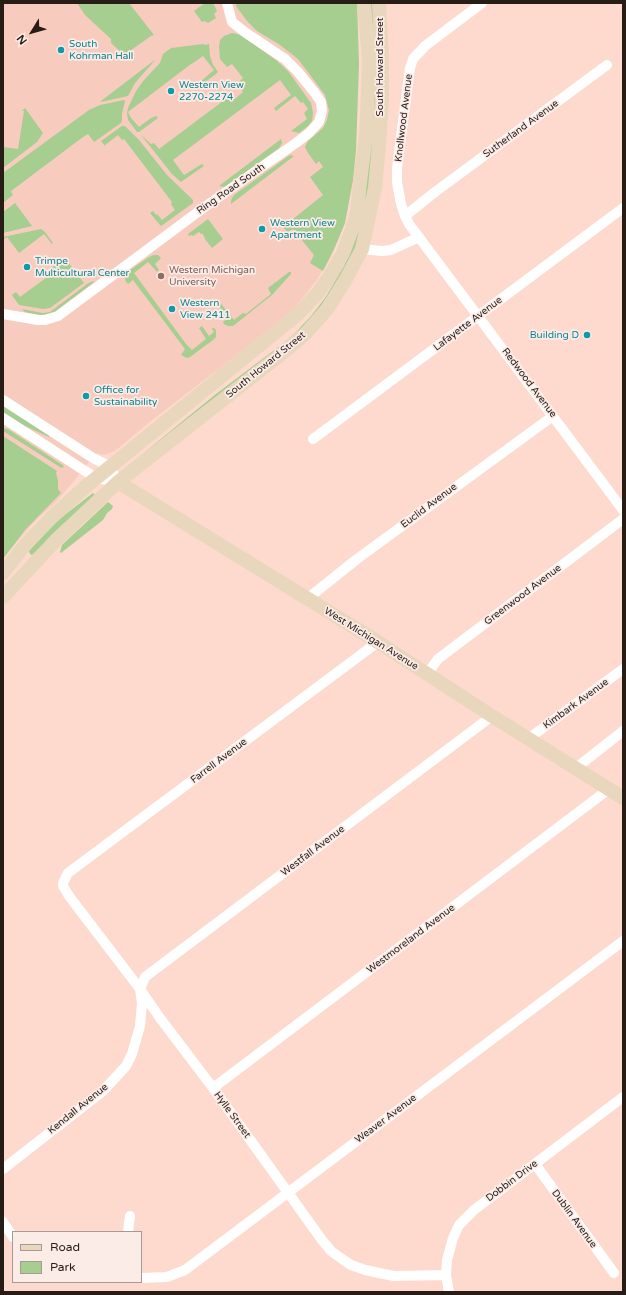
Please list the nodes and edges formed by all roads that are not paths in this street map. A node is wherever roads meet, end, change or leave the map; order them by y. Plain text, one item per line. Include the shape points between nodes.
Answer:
1 (227, 3) edge
2 (364, 3) edge
3 (379, 3) edge
4 (482, 3) edge
5 (607, 66) dead end
6 (623, 208) edge
7 (405, 216) junction
8 (419, 237) junction
9 (362, 249) junction
10 (434, 257) joint
11 (3, 314) edge
12 (479, 316) junction
13 (3, 400) edge
14 (553, 416) junction
15 (3, 418) edge
16 (313, 439) dead end
17 (109, 466) junction
18 (96, 478) junction
19 (118, 482) junction
20 (623, 510) edge
21 (623, 520) edge
22 (19, 553) junction
23 (32, 566) junction
24 (3, 573) edge
25 (3, 597) edge
26 (307, 598) junction
27 (378, 642) junction
28 (623, 669) edge
29 (427, 674) junction
30 (492, 716) junction
31 (623, 731) edge
32 (528, 738) junction
33 (576, 768) junction
34 (609, 789) junction
35 (623, 798) edge
36 (63, 883) joint
37 (623, 941) edge
38 (140, 989) junction
39 (213, 1088) junction
40 (623, 1097) edge
41 (535, 1164) junction
42 (3, 1169) edge
43 (288, 1192) junction
44 (130, 1216) dead end
45 (3, 1222) edge
46 (128, 1231) edge
47 (12, 1236) edge
48 (614, 1273) dead end
49 (446, 1275) junction
50 (142, 1278) edge
51 (449, 1292) edge

1 - 11 street, Ring Road South via 232,22 286,59 315,93 321,102 319,122 296,143 58,316 38,320
2 - 17 street, South Howard Street via 369,61 368,105 357,212 352,230 331,274 298,314
3 - 9 street, South Howard Street via 382,58 379,145 375,188
4 - 7 street, Knollwood Avenue via 425,46 413,59 397,168 399,194
5 - 7 street, Sutherland Avenue
6 - 12 street, Lafayette Avenue
7 - 8 street, Knollwood Avenue
8 - 9 street via 382,252
8 - 10 street, Knollwood Avenue
9 - 19 street, South Howard Street via 328,308 307,332
10 - 12 street, Redwood Avenue
12 - 14 street, Redwood Avenue
12 - 16 street, Lafayette Avenue
13 - 17 street
14 - 20 street, Redwood Avenue
14 - 26 street, Euclid Avenue
15 - 18 street, West Michigan Avenue
17 - 18 street, South Howard Street
17 - 19 street, West Michigan Avenue
18 - 19 street, West Michigan Avenue
18 - 22 street, South Howard Street via 52,517
19 - 23 street, South Howard Street
19 - 26 street, West Michigan Avenue
21 - 29 street, Greenwood Avenue via 438,659
22 - 23 street
22 - 24 street, South Howard Street
23 - 25 street, South Howard Street
26 - 27 street, West Michigan Avenue
27 - 29 street, West Michigan Avenue
27 - 36 street, Farrell Avenue via 68,873
28 - 32 street, Kimbark Avenue
29 - 30 street, West Michigan Avenue
30 - 32 street, West Michigan Avenue
30 - 38 street, Westfall Avenue via 148,974
31 - 33 street
32 - 33 street, West Michigan Avenue
33 - 34 street, West Michigan Avenue
34 - 35 street, West Michigan Avenue
34 - 39 street, Westmoreland Avenue
36 - 38 street, Hylle Street via 69,896
37 - 43 street, Weaver Avenue
38 - 39 street, Hylle Street
38 - 42 street, Kendall Avenue via 140,1026 126,1066 103,1091
39 - 43 street, Hylle Street
40 - 41 street, Dobbin Drive
41 - 48 street, Dublin Avenue
41 - 49 street, Dobbin Drive via 474,1210 459,1226 449,1250
43 - 49 street, Hylle Street via 331,1251 351,1265 394,1276
43 - 50 street, Weaver Avenue via 185,1270 157,1279
44 - 46 street
45 - 47 street
49 - 51 street, Dobbin Drive

